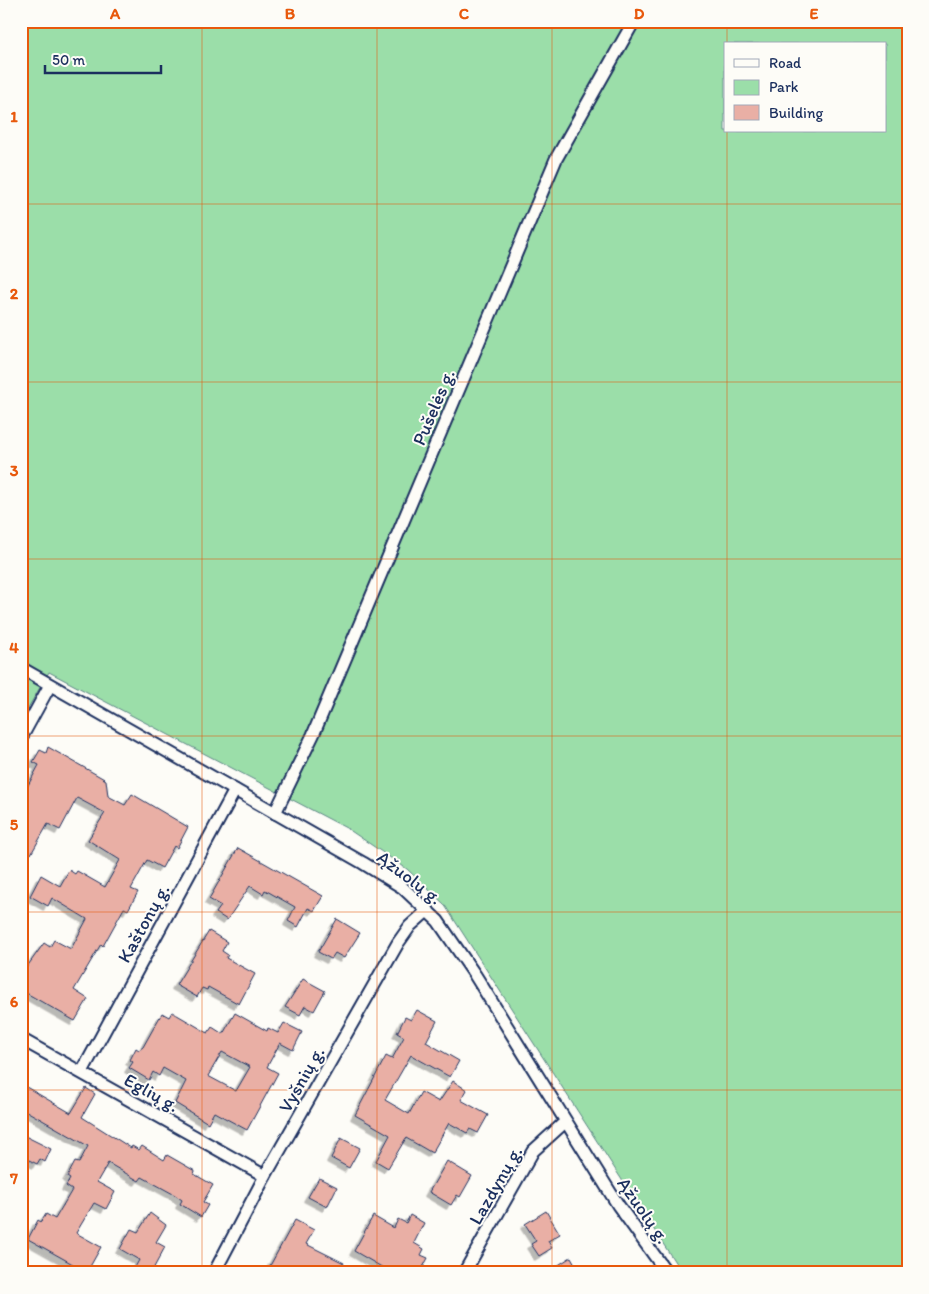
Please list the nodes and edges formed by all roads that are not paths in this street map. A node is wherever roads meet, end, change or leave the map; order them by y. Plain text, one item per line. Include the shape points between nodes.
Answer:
1 (634, 21) edge
2 (21, 668) edge
3 (50, 685) junction
4 (21, 738) edge
5 (235, 790) junction
6 (275, 813) junction
7 (428, 910) junction
8 (21, 1039) edge
9 (82, 1072) junction
10 (565, 1122) junction
11 (265, 1176) junction
12 (214, 1273) edge
13 (464, 1273) edge
14 (667, 1273) edge

1 - 6 street, Pušelės g. via 556,159 313,735
2 - 3 street, Ąžuolų g.
3 - 4 street
3 - 5 street, Ąžuolų g.
5 - 6 street, Ąžuolų g.
5 - 9 street, Kaštonų g.
6 - 7 street, Ąžuolų g. via 402,888
7 - 10 street, Ąžuolų g. via 475,975
7 - 11 street, Vyšnių g. via 410,926 398,943
8 - 9 street, Eglių g.
9 - 11 street, Eglių g.
10 - 13 street, Lazdynų g. via 533,1151
10 - 14 street, Ąžuolų g. via 618,1205
11 - 12 street, Vyšnių g.

